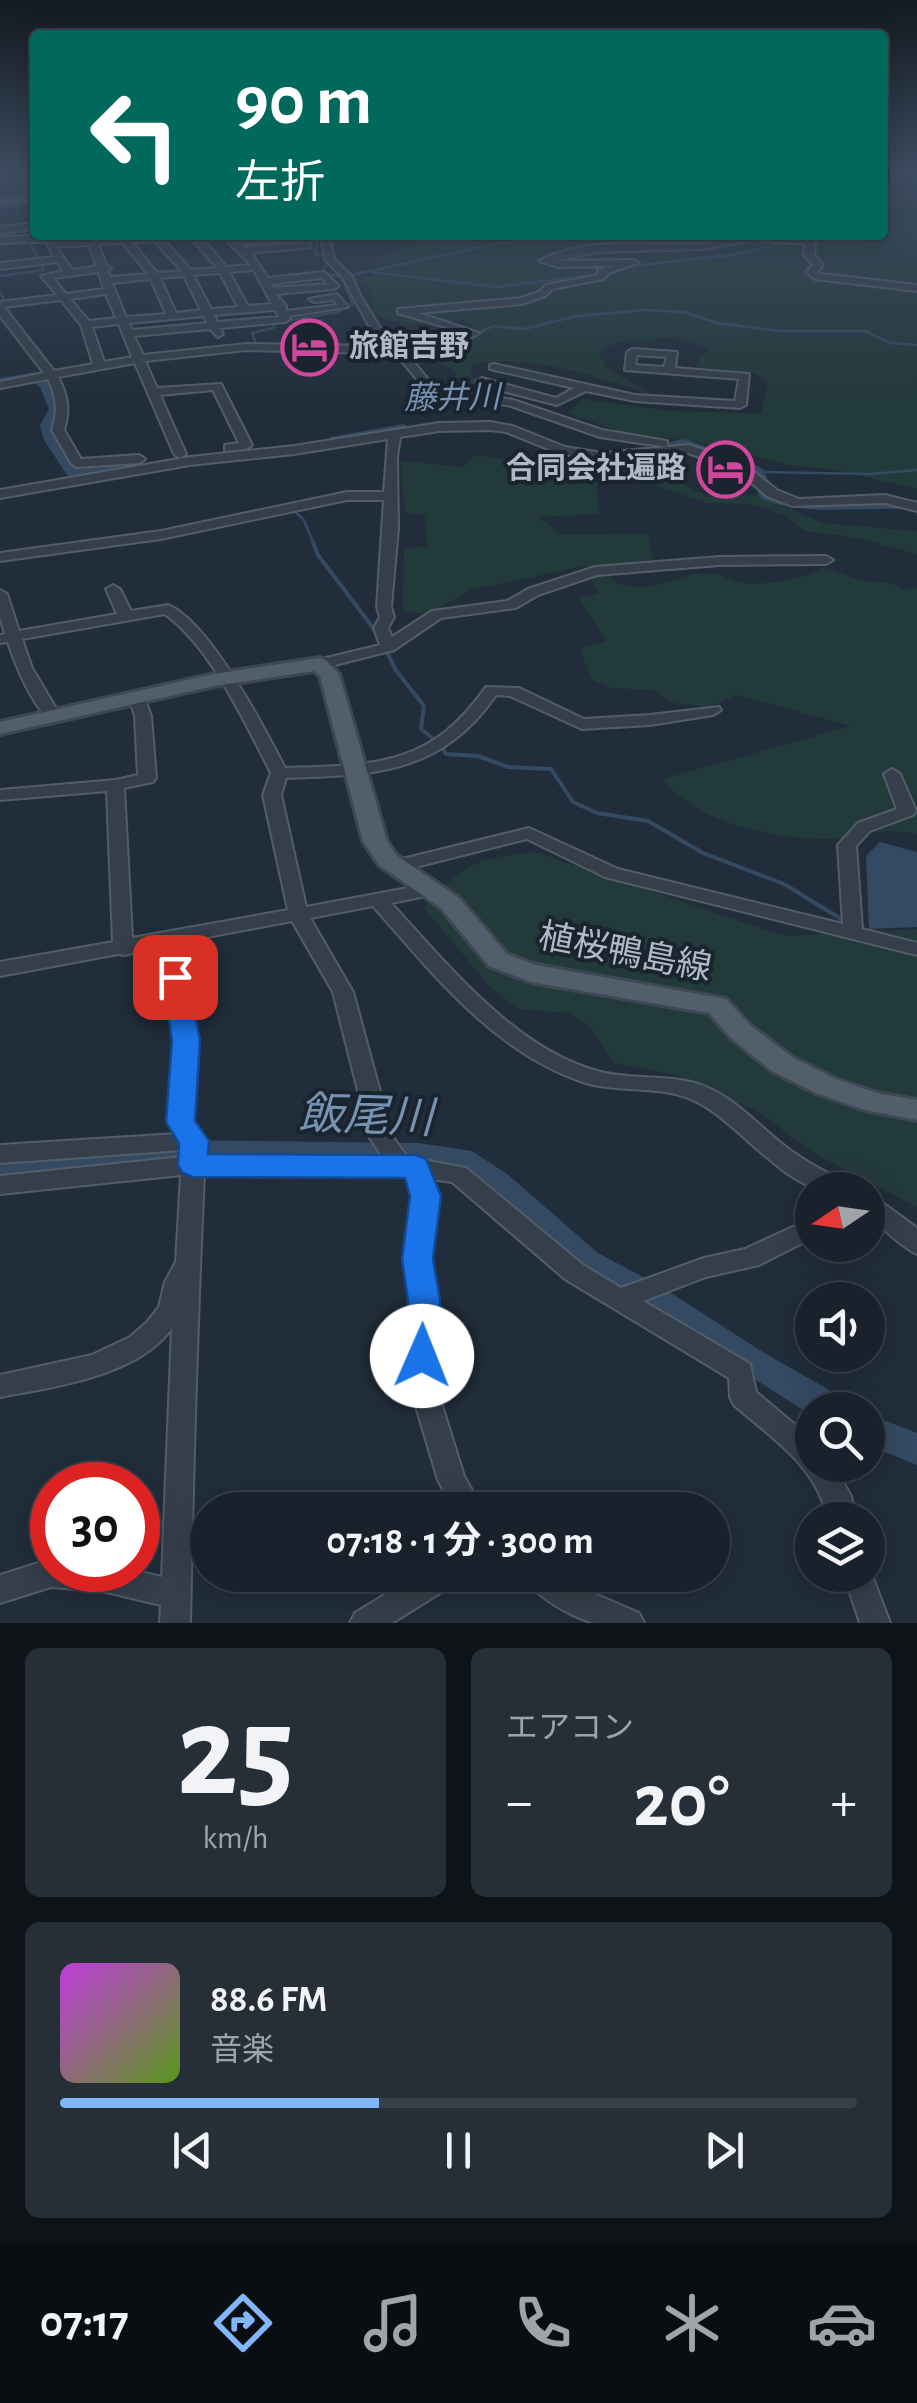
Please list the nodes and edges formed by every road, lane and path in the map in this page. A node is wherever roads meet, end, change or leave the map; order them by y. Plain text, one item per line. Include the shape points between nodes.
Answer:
1 (53, 250) edge
2 (93, 250) edge
3 (134, 250) edge
4 (167, 250) edge
5 (206, 250) edge
6 (243, 250) joint
7 (246, 250) edge
8 (324, 250) edge
9 (593, 250) edge
10 (809, 250) edge
11 (60, 259) junction
12 (0, 266) edge
13 (257, 266) junction
14 (106, 268) junction
15 (84, 270) junction
16 (223, 270) junction
17 (69, 272) junction
18 (188, 273) junction
19 (156, 276) junction
20 (270, 286) junction
21 (106, 288) junction
22 (917, 288) edge
23 (66, 297) junction
24 (3, 306) edge
25 (281, 307) junction
26 (245, 310) junction
27 (209, 313) junction
28 (172, 316) junction
29 (125, 320) junction
30 (86, 324) junction
31 (215, 326) junction
32 (130, 334) junction
33 (390, 347) junction
34 (136, 353) junction
35 (98, 363) junction
36 (494, 367) dead end
37 (532, 372) junction
38 (47, 373) junction
39 (482, 381) dead end
40 (0, 385) edge
41 (586, 386) junction
42 (504, 388) junction
43 (151, 392) junction
44 (742, 393) junction
45 (484, 398) junction
46 (395, 434) junction
47 (678, 447) junction
48 (180, 454) junction
49 (0, 494) edge
50 (391, 496) junction
51 (910, 505) edge
52 (0, 557) edge
53 (826, 560) dead end
54 (114, 589) dead end
55 (0, 594) edge
56 (125, 614) junction
57 (6, 638) edge
58 (387, 648) junction
59 (319, 664) junction
60 (224, 678) junction
61 (137, 697) junction
62 (713, 710) dead end
63 (52, 715) junction
64 (0, 728) edge
65 (354, 770) junction
66 (279, 773) junction
67 (892, 774) dead end
68 (116, 785) junction
69 (0, 795) edge
70 (396, 866) junction
71 (429, 890) junction
72 (378, 900) junction
73 (299, 916) junction
74 (852, 930) junction
75 (166, 941) junction
76 (125, 949) junction
77 (917, 949) edge
78 (0, 970) edge
79 (917, 1110) edge
80 (194, 1153) junction
81 (0, 1154) edge
82 (408, 1166) junction
83 (807, 1172) edge
84 (0, 1184) edge
85 (885, 1216) edge
86 (795, 1236) edge
87 (917, 1244) edge
88 (190, 1264) junction
89 (635, 1292) junction
90 (0, 1386) edge
91 (795, 1441) edge
92 (458, 1492) edge
93 (0, 1589) edge
94 (415, 1592) edge
95 (562, 1592) edge
96 (864, 1592) edge
97 (175, 1608) edge
98 (365, 1623) edge
99 (629, 1623) edge
100 (875, 1623) edge

1 - 11 street
2 - 14 street
3 - 19 street
4 - 18 street
5 - 16 street
6 - 7 street
6 - 13 street
8 - 33 street
9 - 33 street via 544,260 633,263 522,301 402,311 474,333
10 - 22 street via 818,265 811,272 818,277
11 - 12 street
11 - 17 street
13 - 13 street via 311,255 320,265
13 - 16 street
13 - 20 street
14 - 15 street
14 - 21 street
15 - 17 street
15 - 21 street
16 - 18 street
16 - 26 street
17 - 23 street via 46,276
18 - 19 street
18 - 27 street
19 - 21 street
19 - 28 street
20 - 20 street via 324,276 334,286
20 - 25 street
21 - 23 street
21 - 29 street
23 - 24 street
23 - 30 street
24 - 38 street
25 - 25 street via 337,297 343,306
25 - 26 street
25 - 31 street via 285,319
26 - 27 street
27 - 28 street
27 - 31 street
28 - 29 street
29 - 30 street
29 - 32 street
30 - 35 street
31 - 32 street
31 - 34 street via 220,339
32 - 34 street
33 - 34 street
33 - 45 street via 431,387
34 - 35 street
34 - 43 street
35 - 38 street
36 - 37 street
37 - 41 street
37 - 42 street
38 - 40 street
38 - 48 street via 61,388 65,403 58,430 78,463
39 - 42 street
41 - 42 street via 557,402
41 - 44 street via 636,398 740,405
42 - 45 street
43 - 48 street
43 - 48 street via 217,386 246,445
44 - 44 street via 676,384 744,376
45 - 47 street via 600,433
46 - 47 street via 500,427 602,457
46 - 49 street
46 - 50 street via 387,462
47 - 51 street via 740,466 780,498 797,503 868,499
50 - 52 street via 347,496 143,538
50 - 58 street via 387,617 381,628
53 - 58 street via 595,571 511,605 437,614
54 - 56 street
55 - 57 street
56 - 57 street
56 - 60 street via 176,612
57 - 63 street
58 - 59 street
59 - 60 main road
59 - 65 main road, 植桜鴨島線 via 330,674
60 - 61 main road
60 - 66 street
61 - 63 main road
61 - 68 street via 147,778
62 - 65 street via 582,724 513,691 492,690 478,715 429,754
63 - 64 main road
65 - 66 street
65 - 70 main road, 植桜鴨島線 via 375,841
66 - 73 street via 272,795
67 - 74 street via 906,811 864,827 847,846
68 - 69 street
68 - 76 street
70 - 71 main road, 植桜鴨島線
70 - 74 street via 529,832 612,873
71 - 72 street
71 - 79 main road, 植桜鴨島線 via 457,910 498,960 532,973 718,1005 782,1064 875,1103
72 - 73 street
72 - 83 street via 488,1020 520,1044 612,1083 695,1091 730,1110
73 - 75 street
73 - 82 street via 343,992 381,1138
74 - 77 street
75 - 76 street
75 - 80 street via 186,1040 180,1122
76 - 78 street
80 - 81 street
80 - 82 street
80 - 84 street
80 - 88 street
82 - 89 street via 458,1174 574,1272
82 - 92 street via 426,1196 418,1259 422,1383
85 - 87 street
86 - 89 street via 750,1258
88 - 90 street via 176,1277 169,1312 125,1350 89,1368
88 - 97 street
89 - 91 street via 741,1372 743,1397
93 - 97 street via 51,1573 102,1577
94 - 98 street
95 - 99 street
96 - 100 street

